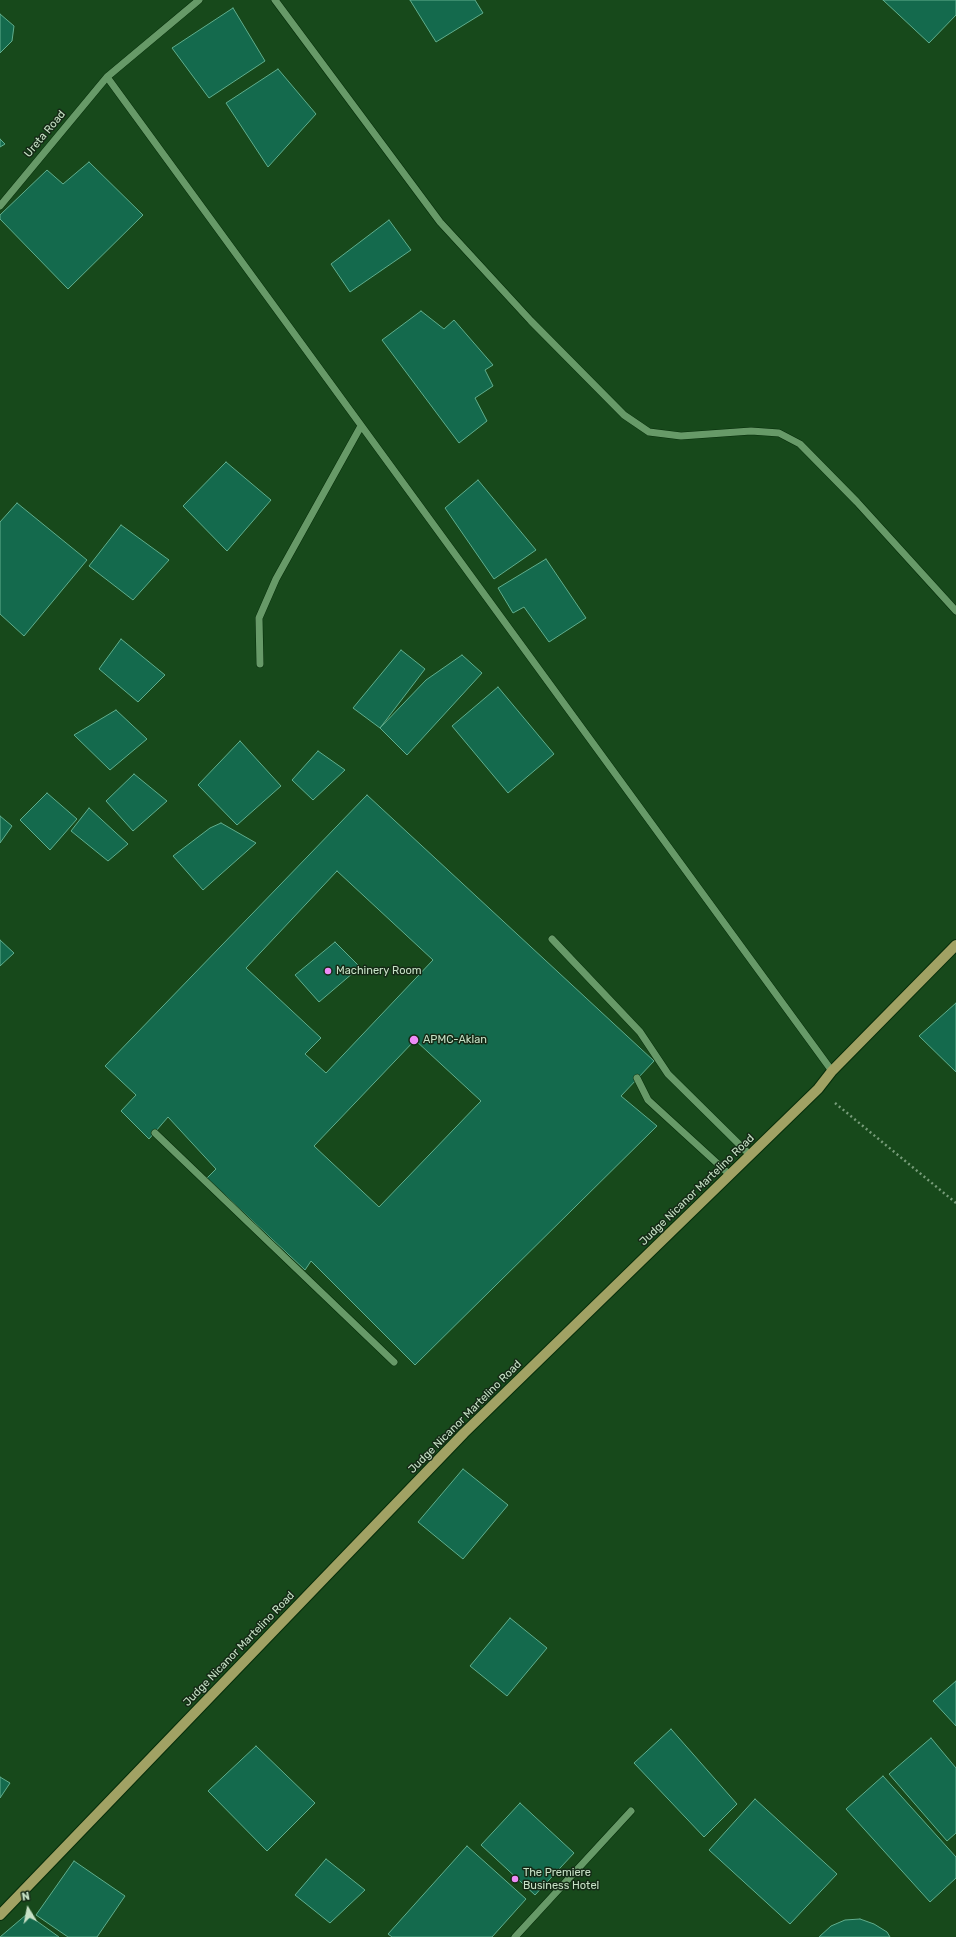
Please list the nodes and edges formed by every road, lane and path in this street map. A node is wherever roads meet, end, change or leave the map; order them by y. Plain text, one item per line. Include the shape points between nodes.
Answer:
1 (199, 0) edge
2 (275, 0) edge
3 (107, 77) junction
4 (0, 206) edge
5 (362, 426) junction
6 (956, 610) edge
7 (260, 664) dead end
8 (552, 939) dead end
9 (956, 945) edge
10 (832, 1071) junction
11 (637, 1078) dead end
12 (818, 1089) junction
13 (155, 1133) dead end
14 (750, 1155) junction
15 (730, 1175) junction
16 (956, 1203) edge
17 (394, 1362) dead end
18 (631, 1811) dead end
19 (0, 1915) edge
20 (515, 1937) edge

1 - 3 street, Ureta Road
2 - 6 street via 440,222 531,321 624,415 649,432 681,436 752,431 779,433 800,444 858,502
3 - 4 street, Ureta Road
3 - 5 street
5 - 7 street via 276,579 262,611 259,618
5 - 10 street
8 - 14 street via 640,1032 668,1074
9 - 10 main road, Judge Nicanor Martelino Road
10 - 12 main road, Judge Nicanor Martelino Road
11 - 15 street via 648,1100
12 - 14 main road, Judge Nicanor Martelino Road
12 - 16 path
13 - 17 street
14 - 15 main road, Judge Nicanor Martelino Road
15 - 19 main road, Judge Nicanor Martelino Road via 464,1433
18 - 20 street

